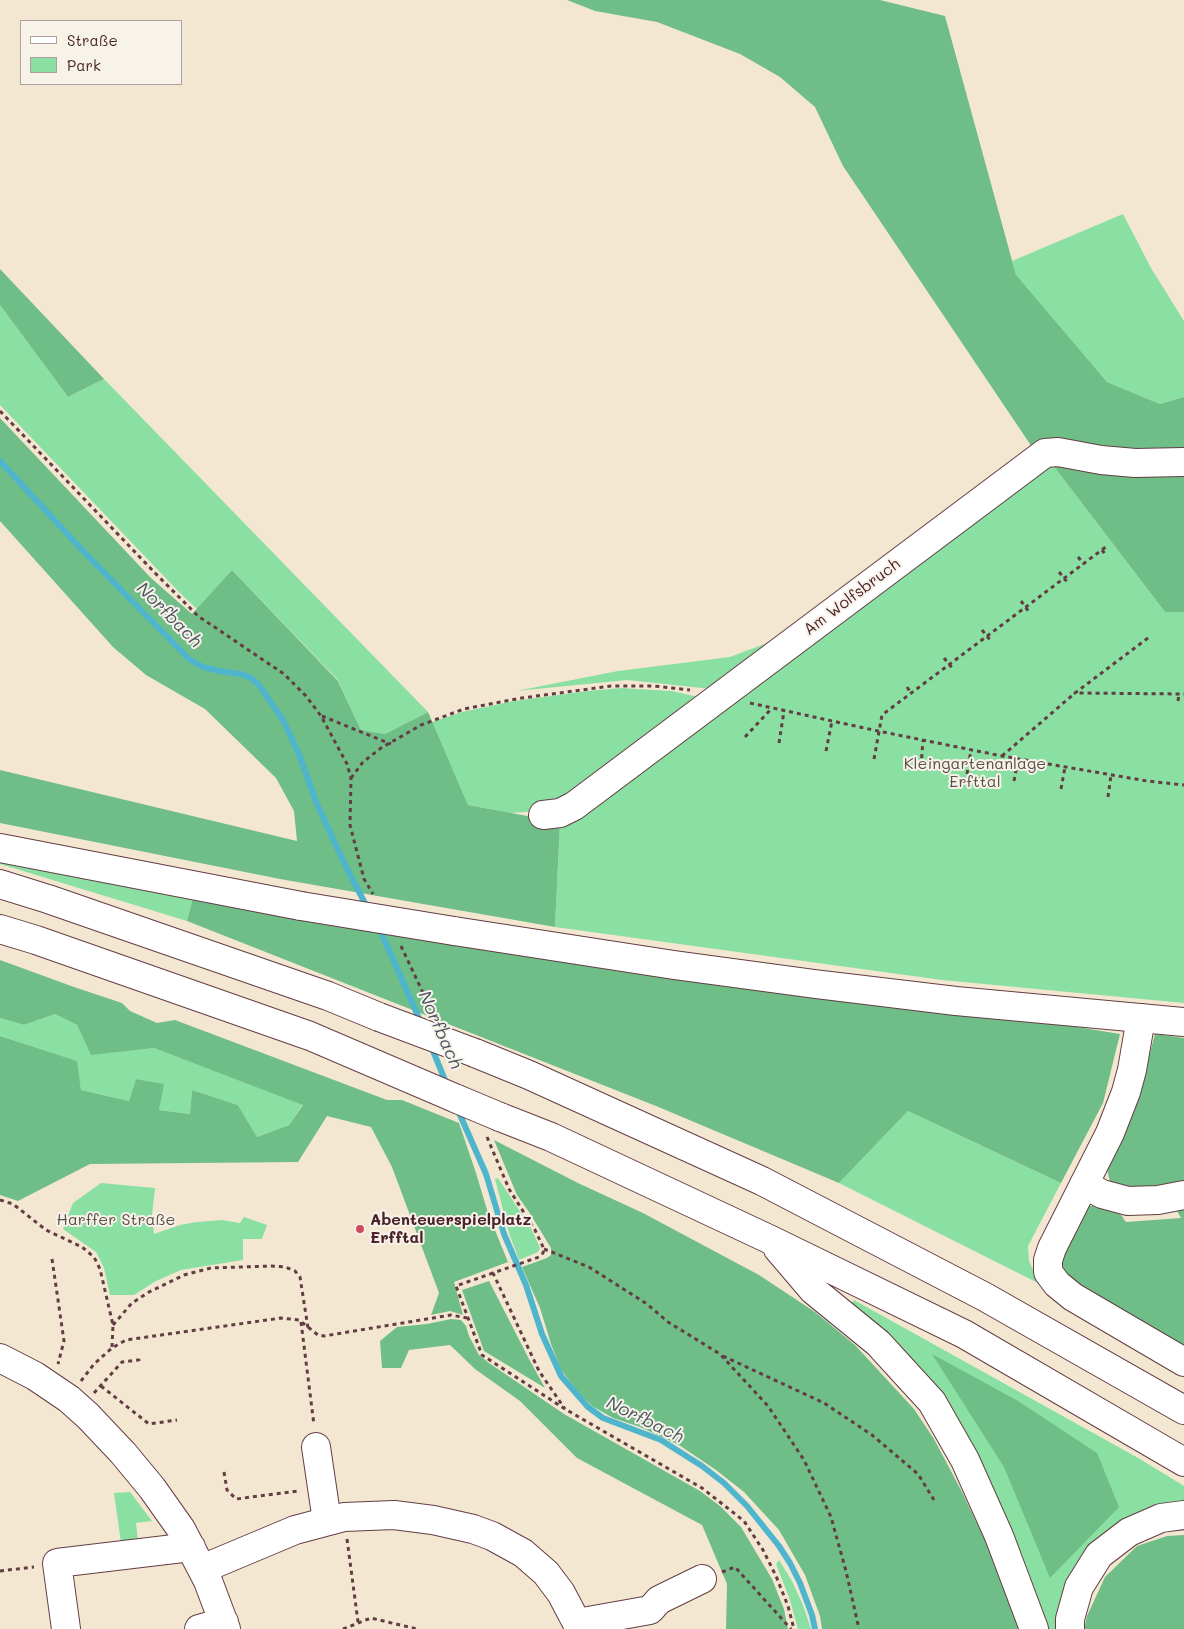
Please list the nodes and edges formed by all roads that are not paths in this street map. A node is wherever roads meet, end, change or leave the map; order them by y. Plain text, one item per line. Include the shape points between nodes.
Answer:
1 (1184, 462) edge
2 (543, 815) dead end
3 (0, 848) edge
4 (0, 884) edge
5 (0, 929) edge
6 (1141, 1018) junction
7 (1184, 1022) edge
8 (1084, 1184) junction
9 (1184, 1195) edge
10 (771, 1240) junction
11 (1, 1361) edge
12 (1184, 1362) edge
13 (1184, 1410) edge
14 (316, 1447) road end
15 (1184, 1462) edge
16 (1184, 1515) edge
17 (335, 1519) junction
18 (196, 1558) junction
19 (702, 1579) dead end
20 (579, 1626) edge
21 (216, 1627) edge
22 (66, 1629) edge
23 (1034, 1629) edge
24 (1070, 1629) edge

1 - 2 main road, Am Wolfsbruch via 1135,463 1045,453 574,806 560,813
3 - 6 main road, bridge via 301,906 674,965 956,1001
4 - 13 main road, bridge via 328,996 529,1076 762,1181 985,1297
5 - 10 main road, bridge via 310,1036 405,1076 492,1125 551,1137
6 - 7 main road
6 - 8 main road via 1126,1092
8 - 9 main road via 1102,1194 1128,1200 1158,1200
8 - 12 main road via 1052,1248 1048,1272 1073,1297
10 - 15 main road via 964,1334
10 - 23 main road via 813,1290 878,1343 932,1402 965,1460 999,1536
11 - 18 main road via 35,1376 80,1408 152,1488 181,1529
14 - 17 main road via 322,1488
16 - 24 main road via 1161,1518 1129,1532 1099,1555 1080,1587
17 - 18 main road
17 - 20 main road via 376,1515 414,1517 492,1536 523,1553 541,1568 561,1592
18 - 21 main road
18 - 22 main road via 57,1564
19 - 20 main road via 659,1600 650,1610

